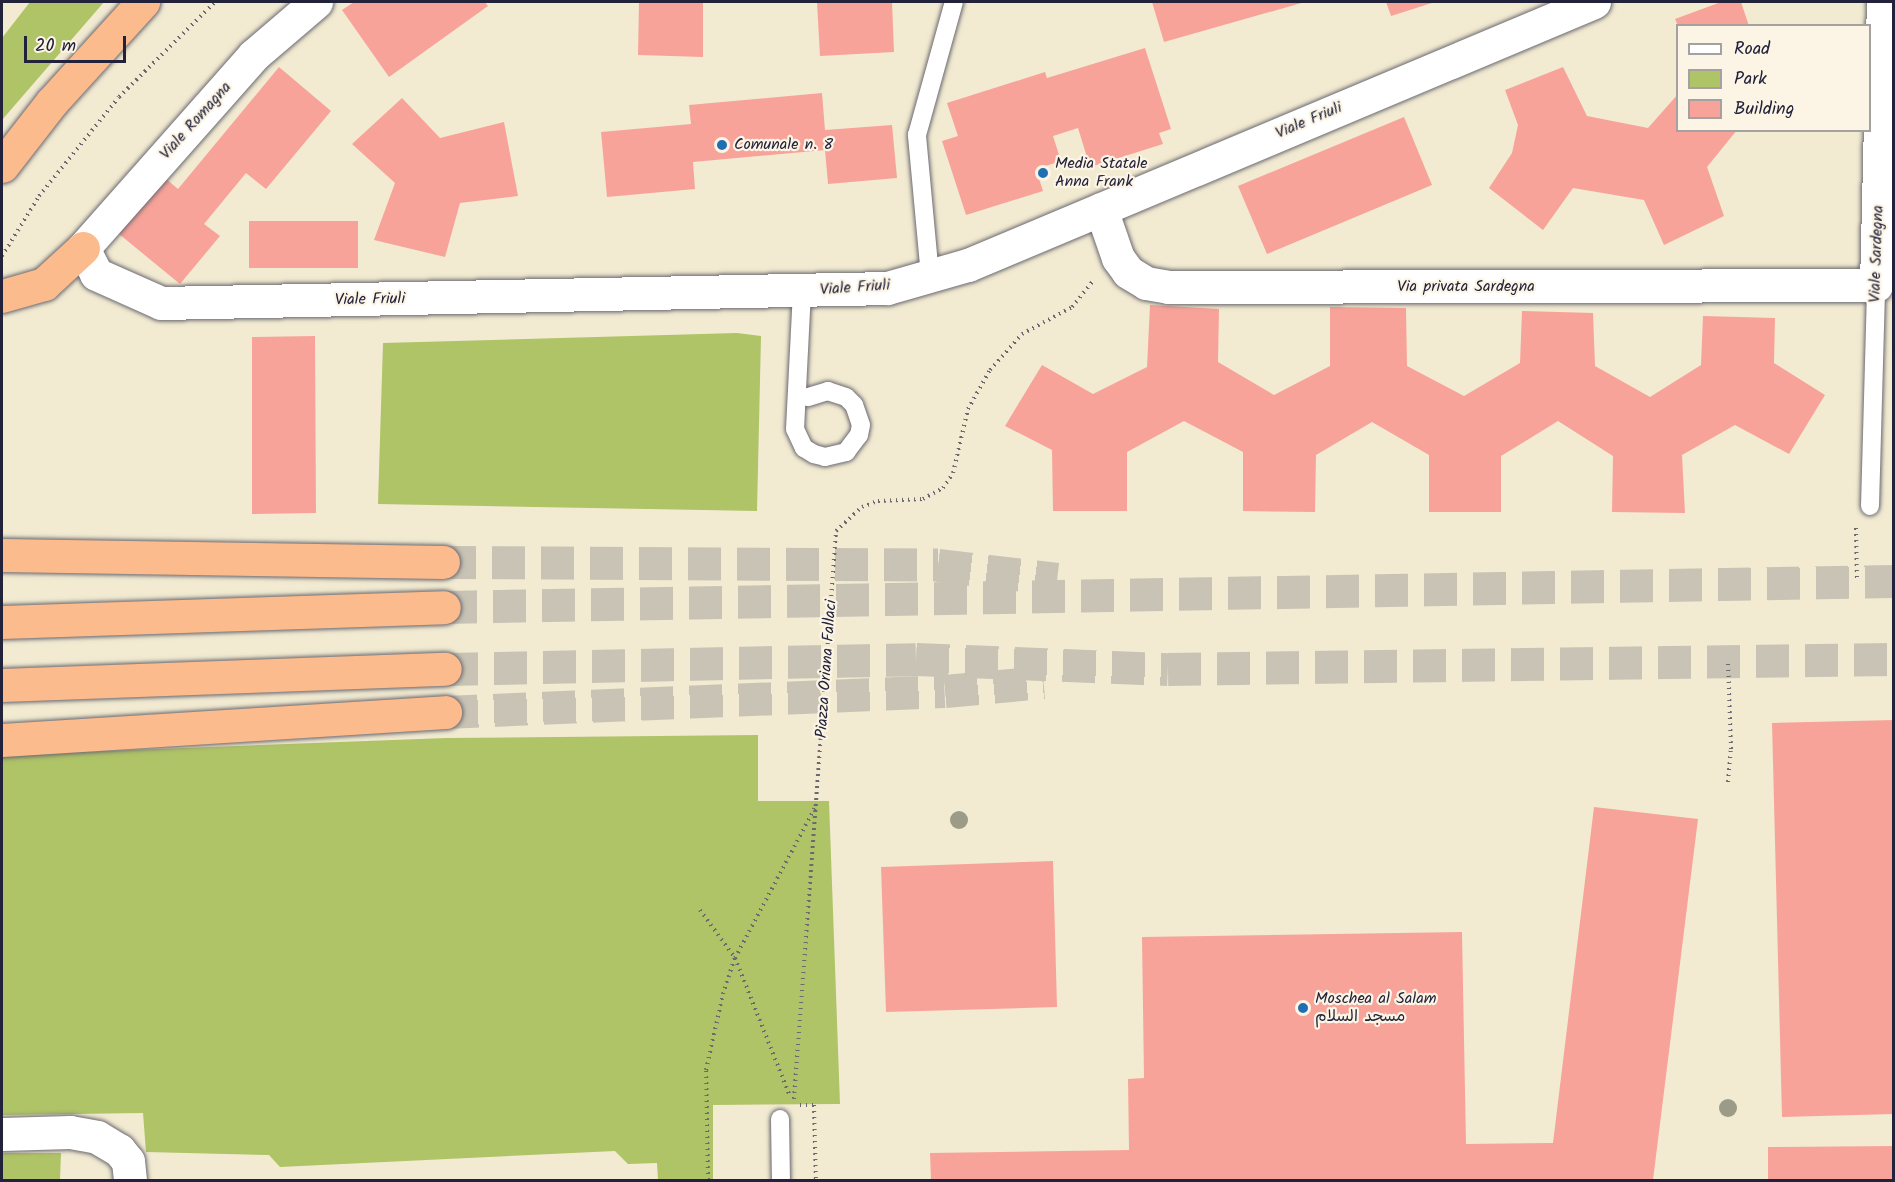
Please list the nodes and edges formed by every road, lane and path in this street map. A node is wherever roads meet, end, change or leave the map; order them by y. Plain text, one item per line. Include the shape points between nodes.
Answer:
1 (215, 2) edge
2 (316, 2) edge
3 (954, 2) edge
4 (1594, 2) edge
5 (1883, 2) edge
6 (135, 9) edge
7 (2, 166) edge
8 (1101, 209) junction
9 (83, 248) junction
10 (2, 256) edge
11 (1096, 275) dead end
12 (930, 276) junction
13 (1876, 285) junction
14 (802, 291) junction
15 (2, 296) edge
16 (808, 397) dead end
17 (1870, 506) dead end
18 (1856, 546) dead end
19 (2, 555) edge
20 (443, 562) tunnel mouth
21 (1857, 581) dead end
22 (444, 607) tunnel mouth
23 (2, 622) edge
24 (1728, 661) dead end
25 (445, 669) tunnel mouth
26 (2, 685) edge
27 (446, 712) tunnel mouth
28 (2, 740) edge
29 (1728, 782) dead end
30 (819, 801) junction
31 (700, 910) dead end
32 (735, 958) junction
33 (794, 1105) junction
34 (780, 1119) dead end
35 (2, 1134) edge
36 (130, 1180) edge
37 (708, 1180) edge
38 (781, 1180) edge
39 (816, 1180) edge

1 - 10 path via 119,97 39,196
2 - 9 street, Viale Romagna via 254,55
3 - 12 lane via 917,135
4 - 8 street, Viale Friuli
5 - 13 street, Viale Sardegna
6 - 7 highway
8 - 12 street, Viale Friuli via 968,265
8 - 13 street, Via privata Sardegna via 1118,258 1128,273 1146,283 1168,287
9 - 14 street, Viale Friuli via 96,274 161,303
9 - 15 highway via 44,284
11 - 30 path, Piazza Oriana Fallaci via 1072,307 1023,334 990,370 968,409 953,473 943,488 923,499 878,501 862,507 846,518 835,533
12 - 14 street, Viale Friuli via 887,288
13 - 17 lane, Viale Sardegna
14 - 16 lane via 795,429 804,448 814,454 825,457 846,452 859,435 861,424 854,405 846,397 828,391
18 - 21 path
19 - 20 highway
22 - 23 highway
24 - 29 path
25 - 26 highway
27 - 28 highway
30 - 32 path
30 - 33 path, Piazza Oriana Fallaci
31 - 32 path
32 - 33 path
32 - 37 path via 711,1034 706,1070
33 - 39 path via 814,1105
34 - 38 lane
35 - 36 street via 70,1132 97,1137 119,1150 128,1161

